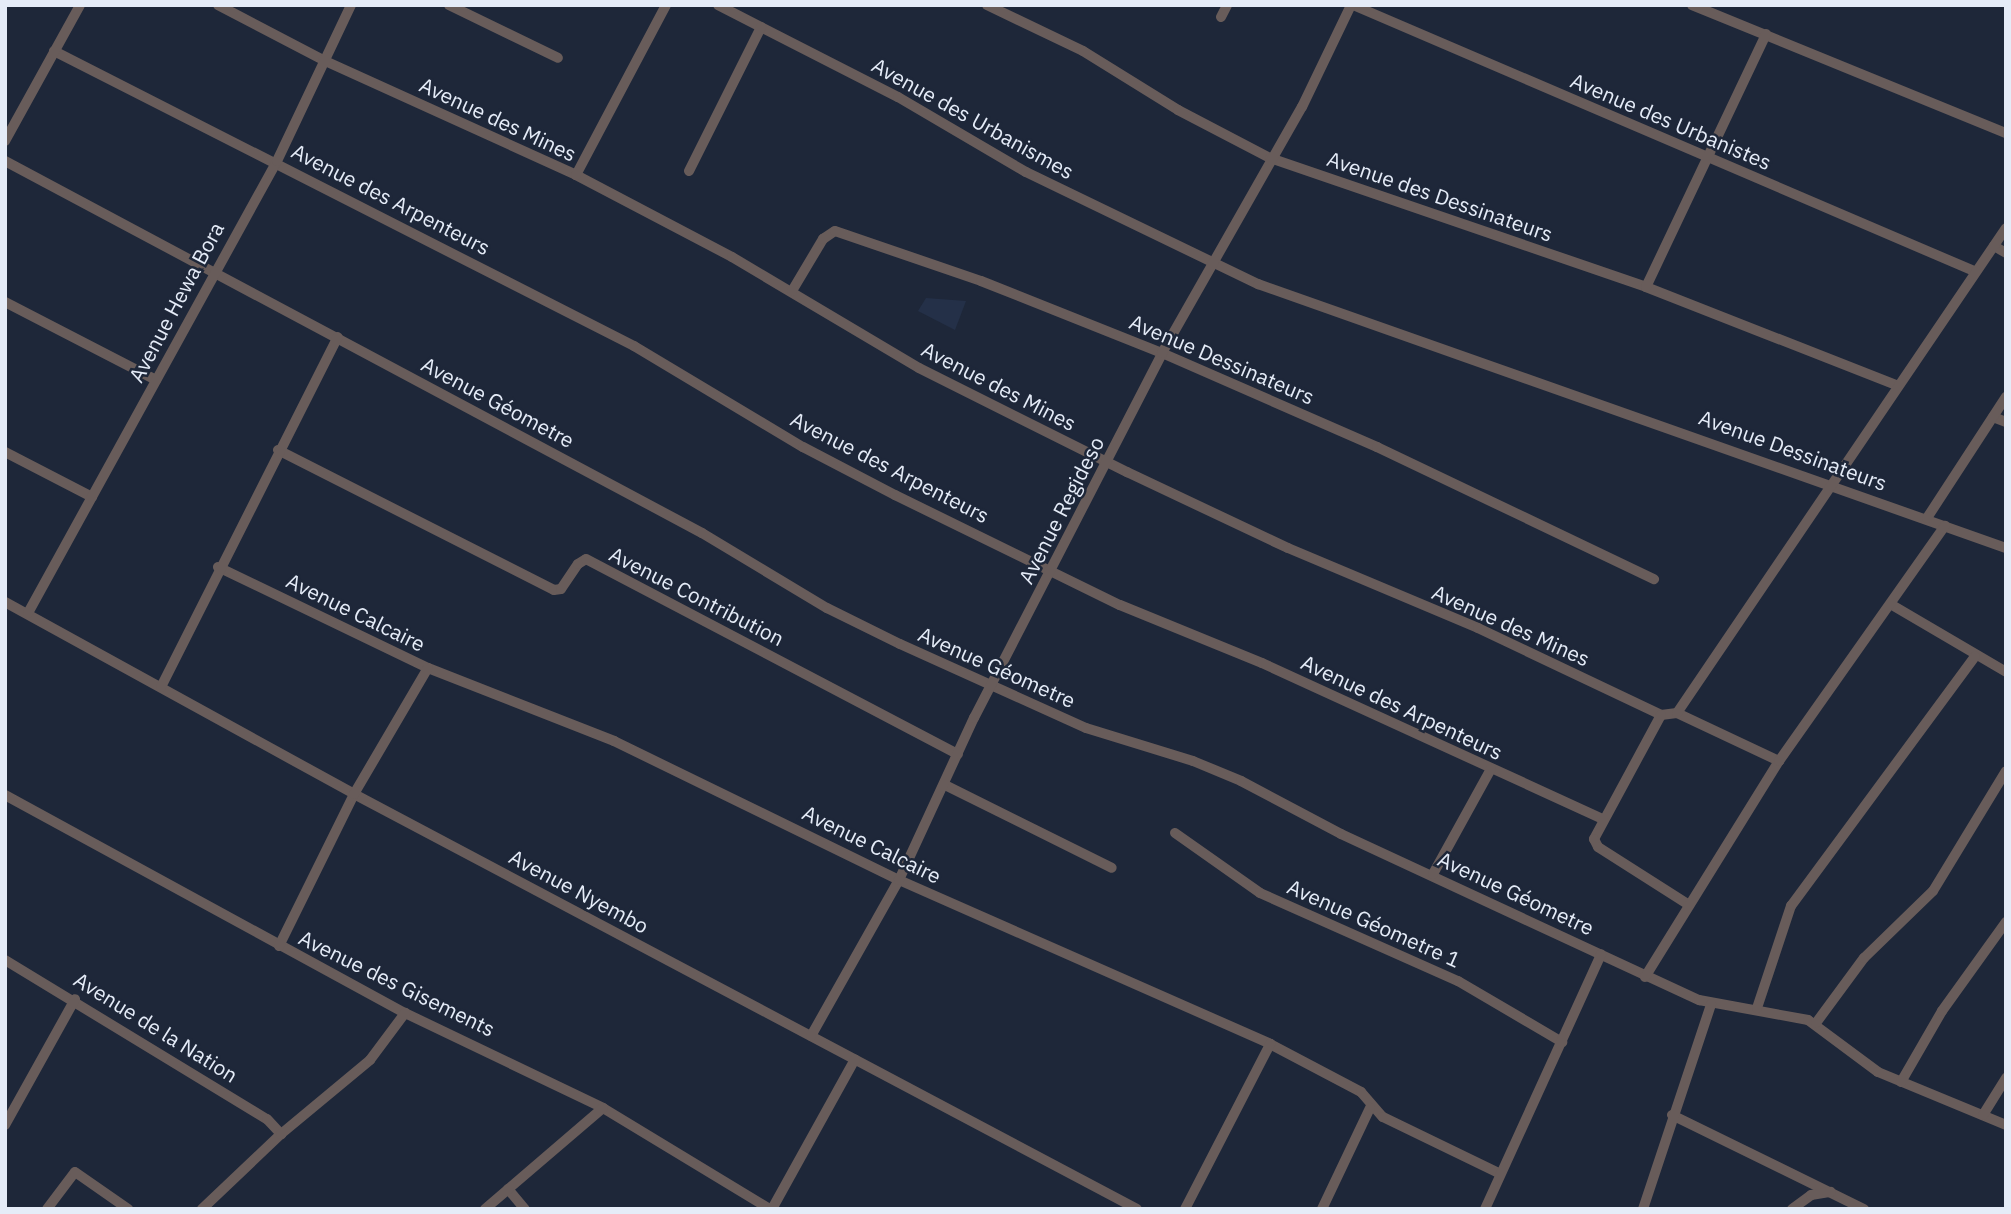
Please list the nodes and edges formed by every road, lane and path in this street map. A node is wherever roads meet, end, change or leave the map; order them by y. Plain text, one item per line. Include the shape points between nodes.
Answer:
1 (79, 5) edge
2 (218, 5) edge
3 (351, 5) edge
4 (449, 5) edge
5 (666, 5) edge
6 (718, 5) edge
7 (987, 5) edge
8 (1227, 5) edge
9 (1352, 5) edge
10 (1692, 5) edge
11 (1222, 17) dead end
12 (761, 27) junction
13 (1766, 34) junction
14 (54, 51) junction
15 (558, 58) dead end
16 (323, 60) junction
17 (2006, 133) edge
18 (5, 141) edge
19 (1705, 157) junction
20 (1270, 158) junction
21 (5, 160) edge
22 (277, 161) junction
23 (689, 171) dead end
24 (576, 175) junction
25 (2006, 228) edge
26 (1994, 246) junction
27 (2006, 253) edge
28 (1212, 263) junction
29 (214, 270) junction
30 (1974, 271) junction
31 (1646, 287) junction
32 (792, 291) junction
33 (5, 302) edge
34 (338, 337) junction
35 (1162, 353) junction
36 (156, 380) junction
37 (1898, 386) junction
38 (2006, 397) edge
39 (1993, 417) junction
40 (2006, 422) edge
41 (278, 450) junction
42 (5, 452) edge
43 (1108, 463) junction
44 (1833, 484) junction
45 (92, 498) junction
46 (1927, 518) junction
47 (1945, 526) junction
48 (2006, 548) edge
49 (218, 567) junction
50 (1052, 572) junction
51 (1654, 579) dead end
52 (5, 602) edge
53 (1892, 605) junction
54 (28, 613) junction
55 (1975, 656) junction
56 (428, 668) junction
57 (2006, 672) edge
58 (991, 684) junction
59 (160, 687) junction
60 (1677, 713) junction
61 (1661, 715) junction
62 (958, 754) junction
63 (1779, 761) junction
64 (1491, 769) junction
65 (2006, 771) edge
66 (945, 785) junction
67 (354, 794) junction
68 (5, 795) edge
69 (1602, 819) junction
70 (1175, 833) dead end
71 (1112, 868) dead end
72 (1433, 874) junction
73 (899, 880) junction
74 (1689, 905) junction
75 (2006, 922) edge
76 (279, 946) junction
77 (1601, 954) junction
78 (5, 960) edge
79 (1645, 977) junction
80 (75, 999) junction
81 (1711, 1004) junction
82 (1757, 1008) junction
83 (405, 1013) junction
84 (1816, 1023) junction
85 (811, 1036) junction
86 (1562, 1042) junction
87 (1270, 1044) junction
88 (855, 1059) junction
89 (2006, 1078) edge
90 (1900, 1082) junction
91 (603, 1108) junction
92 (1370, 1108) junction
93 (1672, 1115) junction
94 (1983, 1115) junction
95 (5, 1125) edge
96 (2006, 1125) edge
97 (281, 1134) junction
98 (1499, 1172) junction
99 (508, 1189) junction
100 (1831, 1192) junction
101 (767, 1208) edge
102 (47, 1209) edge
103 (128, 1209) edge
104 (202, 1209) edge
105 (485, 1209) edge
106 (525, 1209) edge
107 (1137, 1209) edge
108 (1185, 1209) edge
109 (1322, 1209) edge
110 (1485, 1209) edge
111 (1643, 1209) edge
112 (1792, 1209) edge
113 (1864, 1209) edge

1 - 14 street
2 - 16 street, Avenue des Mines
3 - 16 street, Avenue Hewa Bora
4 - 15 street
5 - 24 street
6 - 12 street, Avenue des Urbanismes
7 - 20 street, Avenue des Dessinateurs via 1083,51 1178,110
8 - 11 street
9 - 19 street, Avenue des Urbanistes
9 - 20 street, Avenue Regideso via 1307,97
10 - 13 street
12 - 23 street
12 - 28 street, Avenue des Urbanismes via 898,97 1026,172
13 - 17 street
13 - 19 street
14 - 18 street
14 - 22 street, Avenue des Arpenteurs
16 - 22 street, Avenue Hewa Bora
16 - 24 street, Avenue des Mines
19 - 30 street, Avenue des Urbanistes
19 - 31 street
20 - 28 street, Avenue Regideso
20 - 31 street, Avenue des Dessinateurs
21 - 29 street, Avenue Géometre
22 - 29 street, Avenue Hewa Bora
22 - 50 street, Avenue des Arpenteurs via 634,346 860,477
24 - 32 street, Avenue des Mines
25 - 26 street
26 - 27 street
26 - 30 street
28 - 35 street, Avenue Regideso
28 - 44 street, Avenue Dessinateurs via 1271,288
29 - 34 street, Avenue Géometre
29 - 36 street, Avenue Hewa Bora
30 - 37 street
31 - 37 street, Avenue des Dessinateurs
32 - 35 street, Avenue Dessinateurs via 823,239 835,231 981,281
32 - 43 street, Avenue des Mines via 919,368
33 - 36 street
34 - 41 street
34 - 58 street, Avenue Géometre via 702,533 827,608
35 - 43 street, Avenue Regideso
35 - 51 street, Avenue Dessinateurs via 1377,447
36 - 45 street, Avenue Hewa Bora
37 - 44 street
38 - 39 street
39 - 40 street
39 - 46 street
41 - 49 street
41 - 62 street, Avenue Contribution via 554,590 561,589 586,559
42 - 45 street
43 - 50 street, Avenue Regideso
43 - 61 street, Avenue des Mines
44 - 46 street, Avenue Dessinateurs
44 - 60 street
45 - 54 street, Avenue Hewa Bora
46 - 47 street, Avenue Dessinateurs
47 - 48 street, Avenue Dessinateurs
47 - 53 street
49 - 56 street, Avenue Calcaire
49 - 59 street
50 - 58 street, Avenue Regideso
50 - 64 street, Avenue des Arpenteurs
52 - 54 street, Avenue Nyembo
53 - 55 street
53 - 63 street
54 - 59 street, Avenue Nyembo
55 - 57 street
55 - 82 street via 1791,906
56 - 67 street
56 - 73 street, Avenue Calcaire via 614,741
58 - 62 street, Avenue Regideso
58 - 72 street, Avenue Géometre via 1102,734 1218,771
59 - 67 street, Avenue Nyembo
60 - 61 street
60 - 63 street
61 - 69 street
62 - 66 street, Avenue Regideso
63 - 74 street
64 - 69 street, Avenue des Arpenteurs
64 - 72 street
65 - 84 street via 1933,891 1864,958
66 - 71 street
66 - 73 street, Avenue Regideso
67 - 76 street
67 - 85 street, Avenue Nyembo
68 - 76 street, Avenue des Gisements
69 - 74 street via 1594,839 1598,846
70 - 86 street, Avenue Géometre 1 via 1260,893 1458,981
72 - 77 street, Avenue Géometre
73 - 85 street, Avenue Regideso
73 - 87 street, Avenue Calcaire
74 - 79 street
75 - 90 street via 1942,1010
76 - 83 street, Avenue des Gisements
77 - 79 street, Avenue Géometre
77 - 86 street
78 - 80 street, Avenue de la Nation
79 - 81 street, Avenue Géometre
80 - 95 street
80 - 97 street, Avenue de la Nation via 267,1119
81 - 82 street, Avenue Géometre
81 - 93 street
82 - 84 street, Avenue Géometre
83 - 91 street, Avenue des Gisements
83 - 97 street via 370,1060
84 - 90 street, Avenue Géometre via 1878,1072
85 - 88 street, Avenue Nyembo
86 - 98 street
87 - 92 street, Avenue Calcaire via 1354,1088
87 - 108 street
88 - 101 street
88 - 107 street, Avenue Nyembo
89 - 94 street
90 - 94 street, Avenue Géometre
91 - 99 street
91 - 101 street, Avenue des Gisements
92 - 98 street, Avenue Calcaire
92 - 109 street
93 - 100 street
93 - 111 street
94 - 96 street, Avenue Géometre
97 - 104 street
98 - 110 street
99 - 105 street
99 - 106 street
100 - 112 street via 1811,1195
100 - 113 street
102 - 103 street via 75,1172

